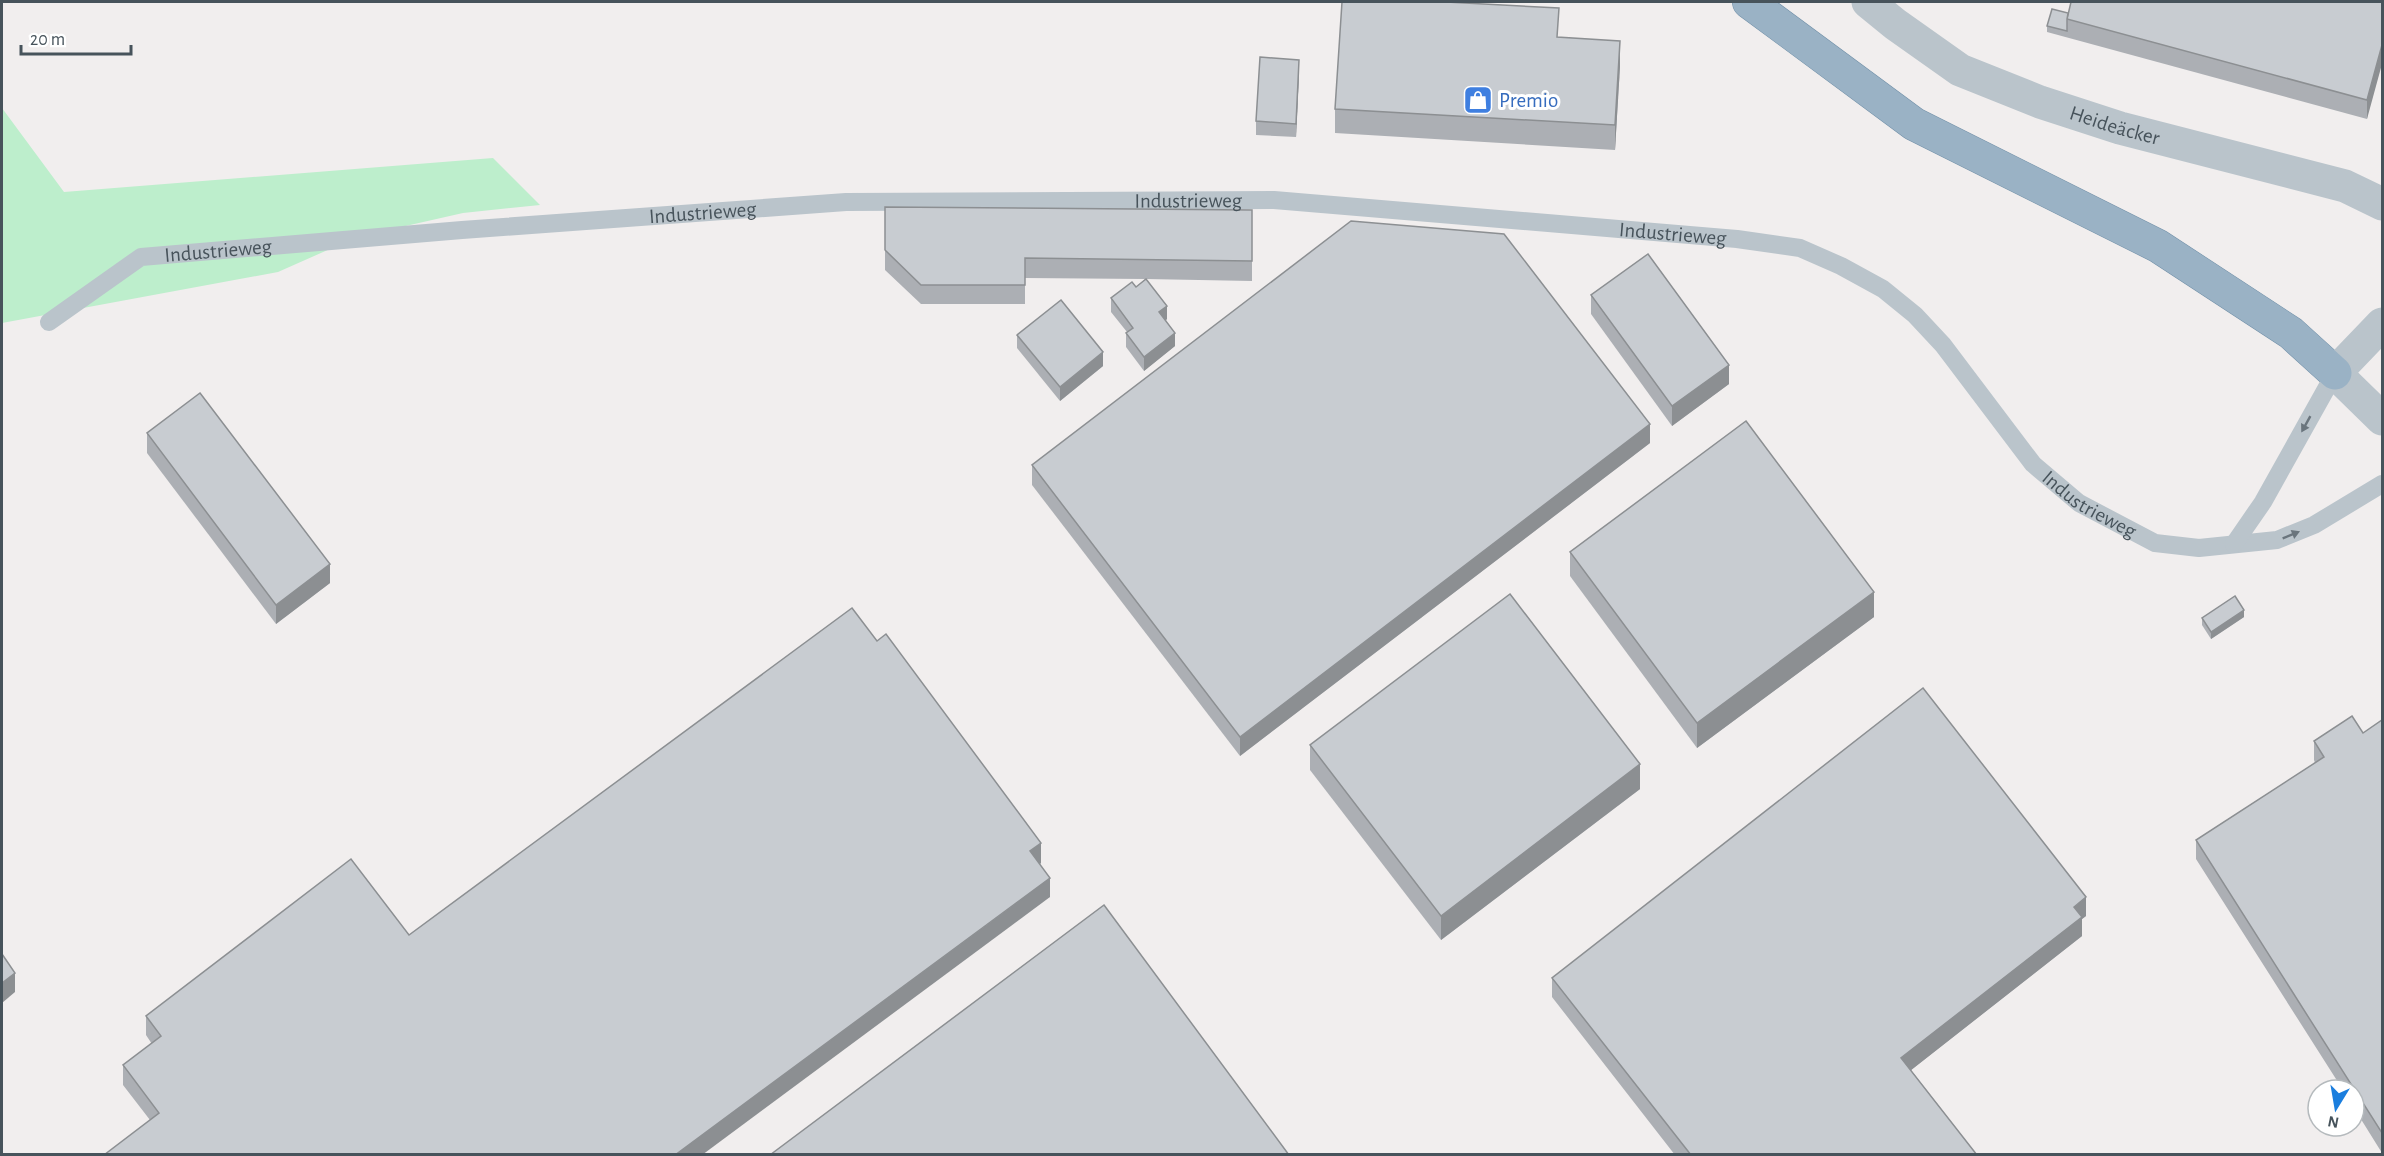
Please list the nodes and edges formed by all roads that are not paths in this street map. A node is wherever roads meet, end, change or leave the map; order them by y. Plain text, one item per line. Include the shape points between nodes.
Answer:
1 (1749, 2) edge
2 (1868, 2) edge
3 (1771, 13) edge
4 (2382, 204) edge
5 (49, 322) dead end
6 (2382, 324) edge
7 (2335, 373) junction
8 (2382, 419) edge
9 (2382, 484) edge
10 (2234, 544) junction

1 - 3 highway
2 - 4 street, Heideäcker via 1960,70 2040,102 2120,128 2345,186
3 - 7 highway via 1914,124 2158,246 2291,333
5 - 10 lane, Industrieweg via 141,257 846,202 1274,200 1737,239 1800,248 1883,288 1943,345 2033,464 2079,503 2155,543 2199,548
6 - 7 street
7 - 8 street
7 -> 10 lane via 2263,502
10 -> 9 lane, Industrieweg via 2277,540 2314,525

